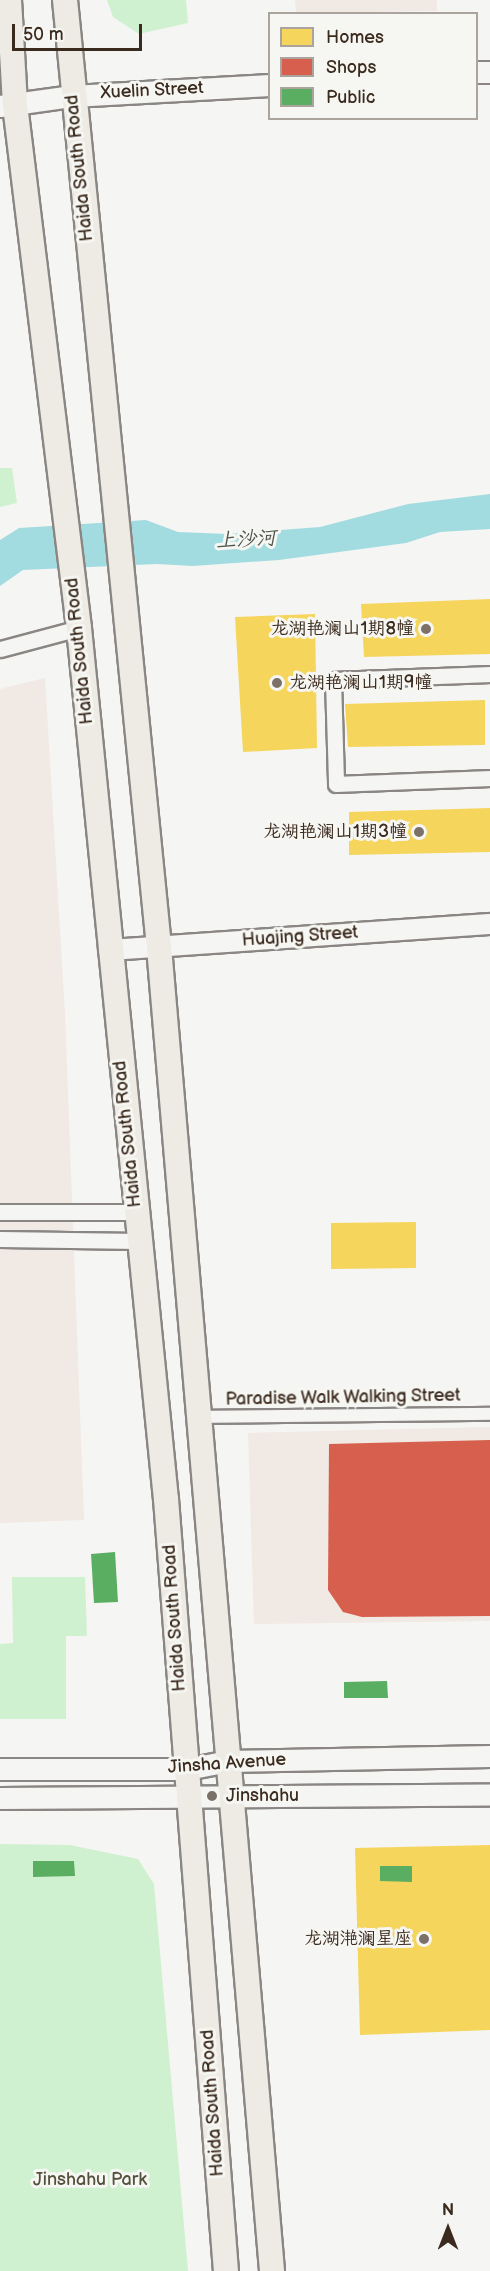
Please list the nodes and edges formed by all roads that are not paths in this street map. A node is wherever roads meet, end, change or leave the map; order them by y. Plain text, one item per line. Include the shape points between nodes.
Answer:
1 (9, 0) edge
2 (64, 0) edge
3 (268, 85) edge
4 (72, 96) junction
5 (8, 105) edge
6 (79, 628) junction
7 (0, 649) edge
8 (490, 675) edge
9 (490, 778) edge
10 (490, 924) edge
11 (159, 947) junction
12 (109, 950) junction
13 (0, 1212) edge
14 (136, 1212) junction
15 (0, 1239) edge
16 (139, 1241) junction
17 (490, 1414) edge
18 (197, 1418) junction
19 (490, 1756) edge
20 (228, 1761) junction
21 (0, 1769) edge
22 (187, 1769) junction
23 (490, 1796) edge
24 (190, 1797) junction
25 (0, 1798) edge
26 (231, 1798) junction
27 (226, 2271) edge
28 (272, 2271) edge

1 - 5 main road, Haida South Road
2 - 4 main road, Haida South Road
3 - 4 main road, Xuelin Street
4 - 5 main road, Xuelin Street
4 - 11 main road, Haida South Road
5 - 6 main road, Haida South Road
6 - 7 street
6 - 12 main road, Haida South Road
8 - 9 street via 333,680 336,784
10 - 11 street, Huajing Street
11 - 12 street, Huajing Street
11 - 18 main road, Haida South Road
12 - 14 main road, Haida South Road
13 - 14 street
14 - 16 main road, Haida South Road
15 - 16 street
16 - 22 main road, Haida South Road
17 - 18 street, Paradise Walk Walking Street
18 - 20 main road, Haida South Road
19 - 20 main road, Jinsha Avenue
20 - 22 main road, Jinsha Avenue
20 - 26 main road, Haida South Road
21 - 22 main road, Jinsha Avenue
22 - 24 main road, Haida South Road
23 - 26 main road, Jinsha Avenue
24 - 25 main road, Jinsha Avenue
24 - 26 main road, Jinsha Avenue
24 - 27 main road, Haida South Road
26 - 28 main road, Haida South Road

